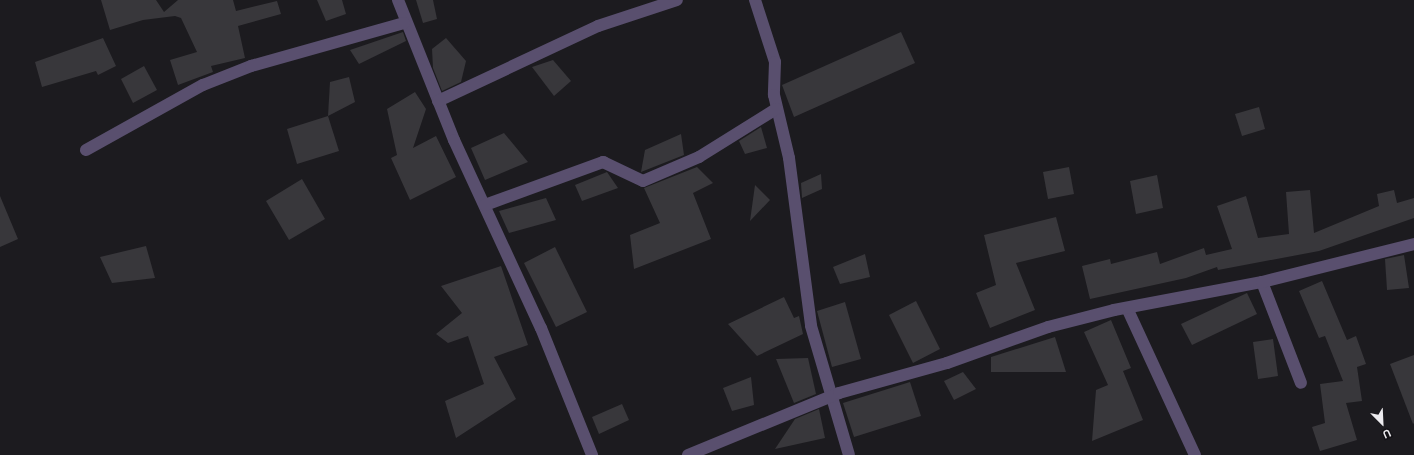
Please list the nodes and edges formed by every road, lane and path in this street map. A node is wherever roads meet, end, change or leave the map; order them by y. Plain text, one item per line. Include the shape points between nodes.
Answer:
1 (398, 0) edge
2 (677, 0) edge
3 (755, 0) edge
4 (404, 23) junction
5 (438, 101) junction
6 (776, 109) junction
7 (86, 150) dead end
8 (485, 205) junction
9 (1414, 244) edge
10 (1262, 282) junction
11 (1127, 308) junction
12 (1301, 384) dead end
13 (833, 395) junction
14 (592, 455) edge
15 (688, 455) edge
16 (848, 455) edge
17 (1195, 455) edge

1 - 4 street
2 - 5 street via 598,26
3 - 6 street via 775,62
4 - 5 street
4 - 7 street via 251,66 203,85
5 - 8 street
6 - 8 street via 699,157 642,181 603,162
6 - 13 street via 789,158 811,326
8 - 14 street via 541,328
9 - 10 street
10 - 11 street
10 - 12 street
11 - 13 street via 1048,327 947,363
11 - 17 street
13 - 15 street
13 - 16 street

